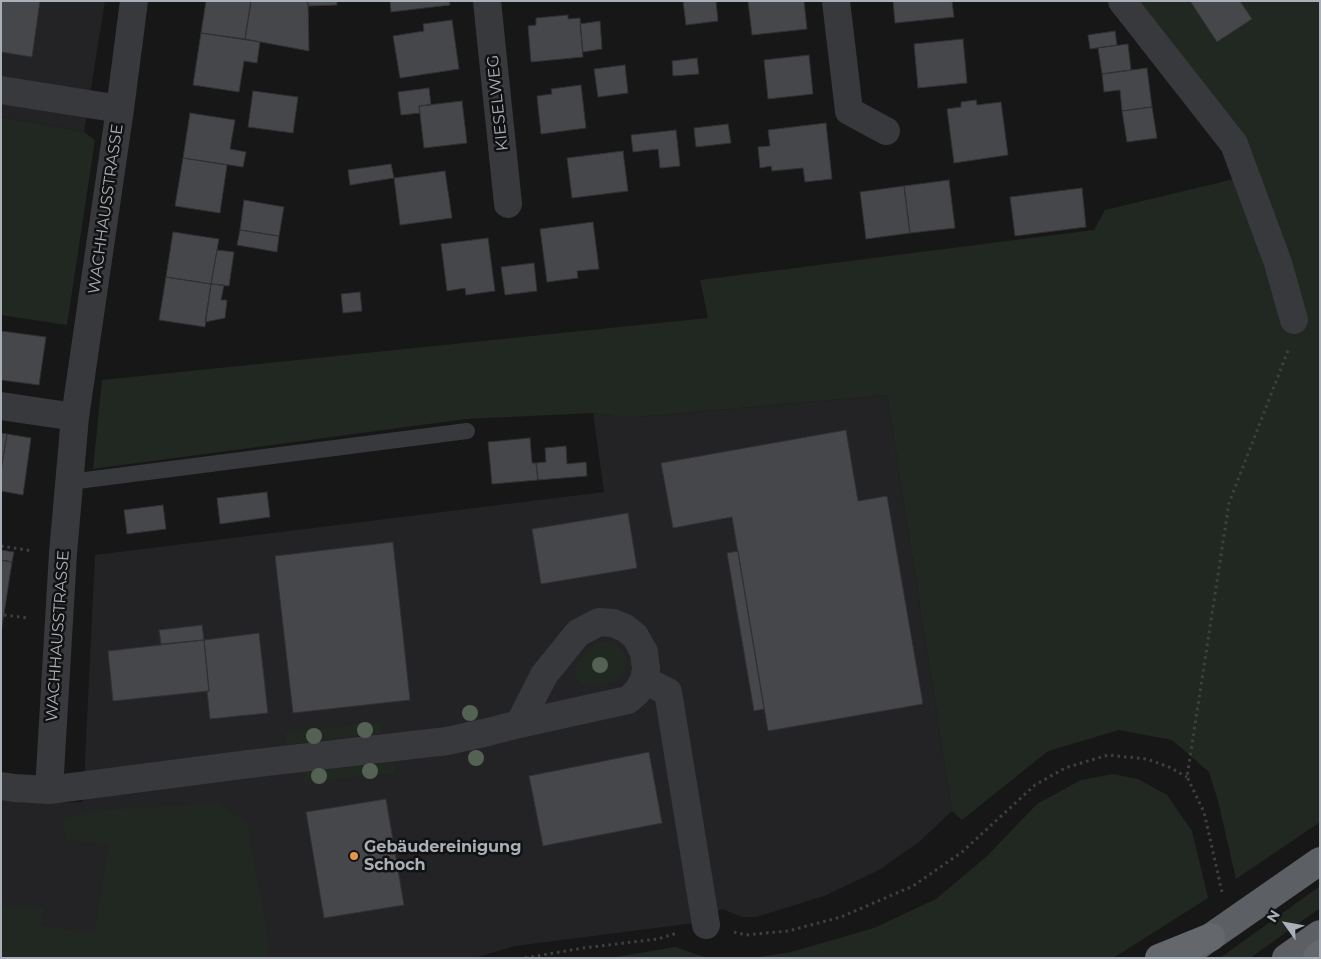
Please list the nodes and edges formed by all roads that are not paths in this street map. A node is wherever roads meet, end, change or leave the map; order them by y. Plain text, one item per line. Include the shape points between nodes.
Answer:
1 (134, 1) edge
2 (487, 1) edge
3 (836, 1) edge
4 (1122, 1) edge
5 (1, 90) edge
6 (120, 109) junction
7 (886, 132) dead end
8 (508, 204) dead end
9 (1294, 320) road end
10 (1, 406) edge
11 (76, 417) junction
12 (467, 431) dead end
13 (70, 482) junction
14 (644, 680) junction
15 (520, 724) junction
16 (1, 786) edge
17 (49, 790) junction
18 (1320, 861) edge
19 (693, 929) road end
20 (1320, 934) edge
21 (1211, 937) junction
22 (1320, 954) edge
23 (1159, 958) edge
24 (1181, 958) edge
25 (1286, 958) edge
26 (1317, 958) edge

1 - 6 street, WACHHAUSSTRASSE
2 - 8 street, KIESELWEG
3 - 7 street via 849,111
4 - 9 street via 1234,144 1278,263
5 - 6 street
6 - 11 street, WACHHAUSSTRASSE
10 - 11 street
11 - 13 street, WACHHAUSSTRASSE
12 - 13 lane
13 - 17 street, WACHHAUSSTRASSE
14 - 15 street via 628,700
14 - 15 street via 644,652 635,636 613,623 599,622 578,633 560,654 544,675
14 - 19 street via 668,692
15 - 17 street via 447,742
16 - 17 street
18 - 21 highway
20 - 25 highway
21 - 23 highway
21 - 24 highway
22 - 26 highway

